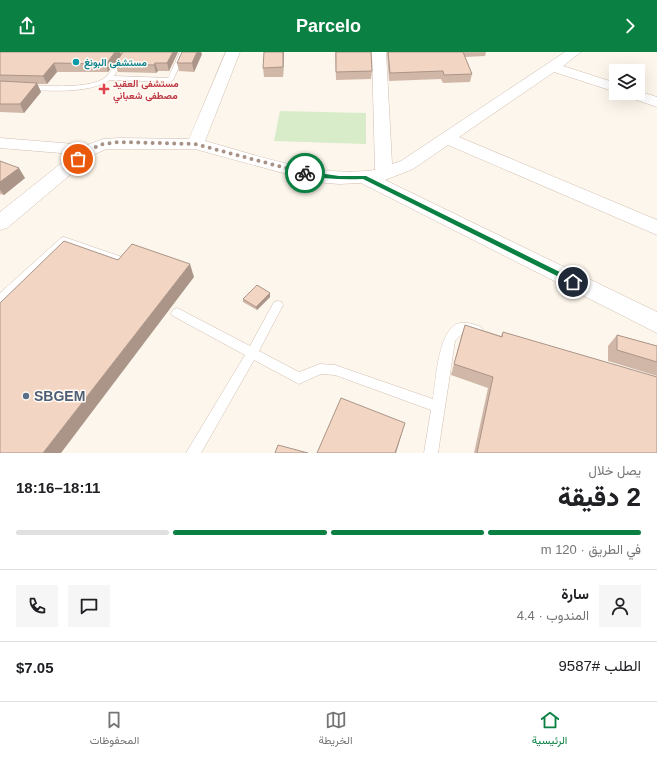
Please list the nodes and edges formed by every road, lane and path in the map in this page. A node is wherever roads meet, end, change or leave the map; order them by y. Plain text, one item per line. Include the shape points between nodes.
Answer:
1 (184, 52) edge
2 (233, 52) edge
3 (379, 52) edge
4 (574, 52) edge
5 (122, 58) edge
6 (552, 67) junction
7 (109, 78) junction
8 (0, 86) edge
9 (609, 86) edge
10 (645, 98) edge
11 (657, 102) edge
12 (447, 138) junction
13 (0, 144) edge
14 (195, 144) junction
15 (89, 150) junction
16 (384, 174) junction
17 (364, 177) junction
18 (0, 223) edge
19 (657, 228) edge
20 (118, 260) edge
21 (0, 300) edge
22 (278, 305) dead end
23 (177, 313) dead end
24 (657, 323) edge
25 (492, 334) edge
26 (252, 353) junction
27 (439, 407) junction
28 (193, 453) edge
29 (431, 453) edge

1 - 7 lane via 170,80
2 - 14 street
3 - 16 street
4 - 6 street
5 - 7 lane
6 - 9 street
6 - 12 street
7 - 8 lane via 101,84 80,88
10 - 11 street
12 - 16 street via 408,165
12 - 19 street
13 - 15 street
14 - 15 street via 118,142 103,144
14 - 17 street via 316,176
15 - 18 street
16 - 17 street
17 - 24 street
20 - 21 lane via 64,241
22 - 26 lane
23 - 26 lane
25 - 27 lane via 460,328 450,338
26 - 27 lane via 298,378 320,369 335,370
26 - 28 lane
27 - 29 lane

